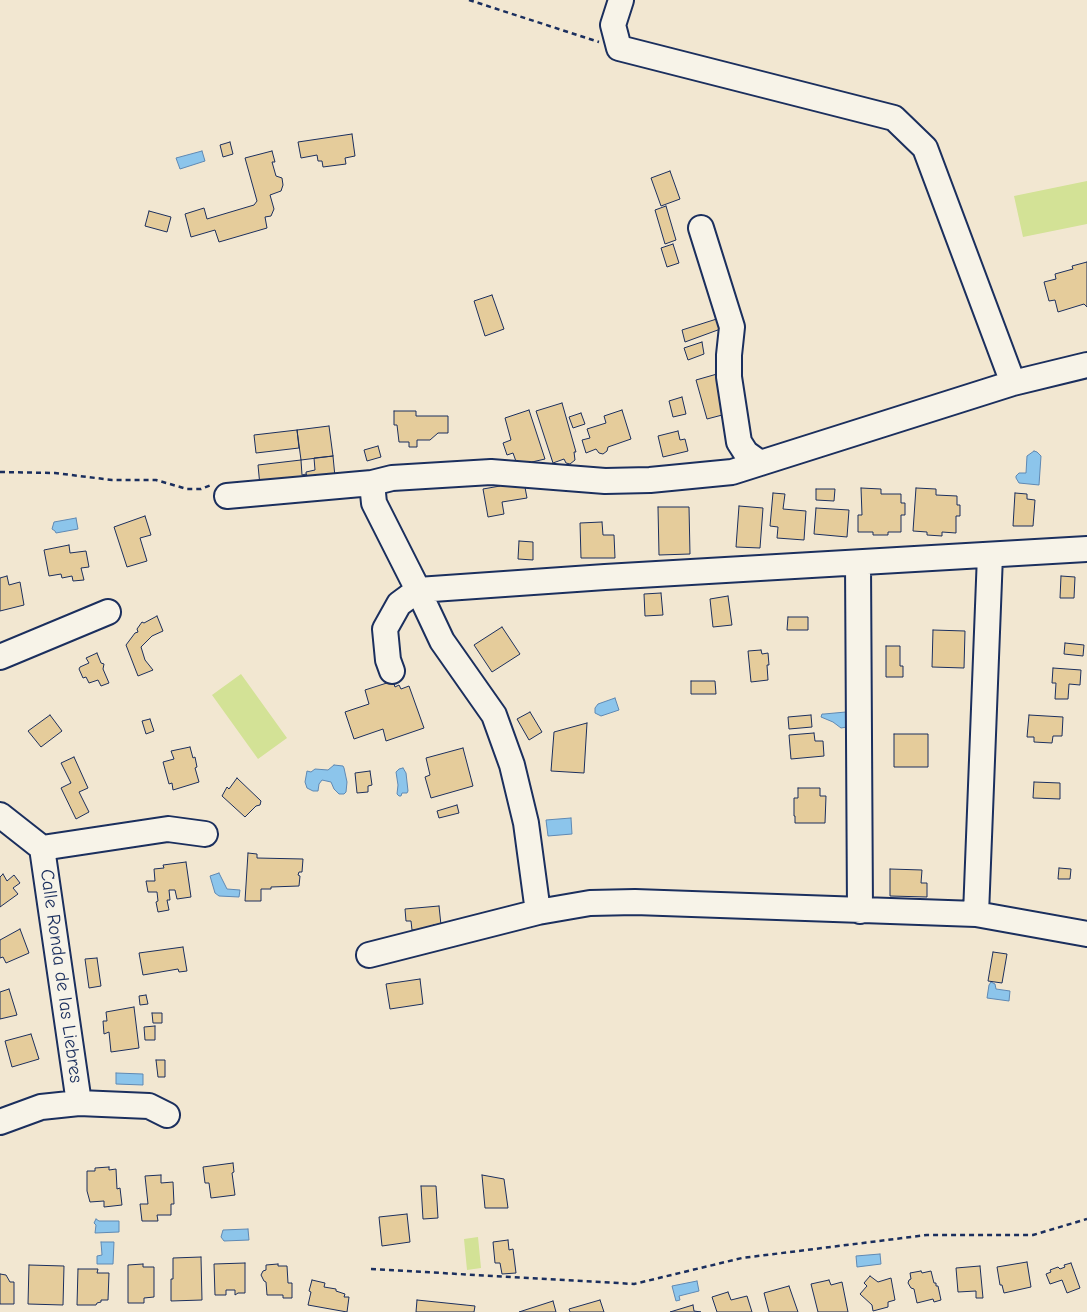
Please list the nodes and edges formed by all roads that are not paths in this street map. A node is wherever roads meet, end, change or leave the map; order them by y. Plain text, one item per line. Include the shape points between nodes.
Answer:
1 (621, 0) edge
2 (701, 228) dead end
3 (1087, 365) edge
4 (1013, 383) junction
5 (760, 463) junction
6 (372, 483) junction
7 (227, 496) road end
8 (1087, 549) edge
9 (990, 555) junction
10 (858, 562) junction
11 (418, 590) junction
12 (108, 612) dead end
13 (0, 657) edge
14 (392, 671) dead end
15 (0, 815) edge
16 (204, 834) dead end
17 (42, 848) junction
18 (860, 911) junction
19 (538, 912) junction
20 (976, 914) junction
21 (1087, 934) edge
22 (369, 955) dead end
23 (79, 1103) junction
24 (167, 1115) dead end
25 (0, 1122) edge

1 - 4 street via 613,25 619,48 894,118 925,148
2 - 5 street via 732,326 729,377 739,442 746,453
3 - 4 street
4 - 5 street
5 - 6 street via 732,472 650,480 605,481 491,472 392,478
6 - 7 street
6 - 11 street via 374,503
8 - 9 street
9 - 10 street
9 - 20 street
10 - 11 street
10 - 18 street
11 - 14 street via 399,604 385,629
11 - 19 street via 442,641 494,715 512,765 526,823
12 - 13 street
15 - 17 street, Calle Ronda de las Liebres
16 - 17 street, Calle Ronda de las Liebres via 168,829
17 - 23 street, Calle Ronda de las Liebres
18 - 19 street via 635,902 590,903
18 - 20 street
19 - 22 street
20 - 21 street
23 - 24 street, Calle Ronda de las Liebres via 149,1106
23 - 25 street, Calle Ronda de las Liebres via 41,1107

